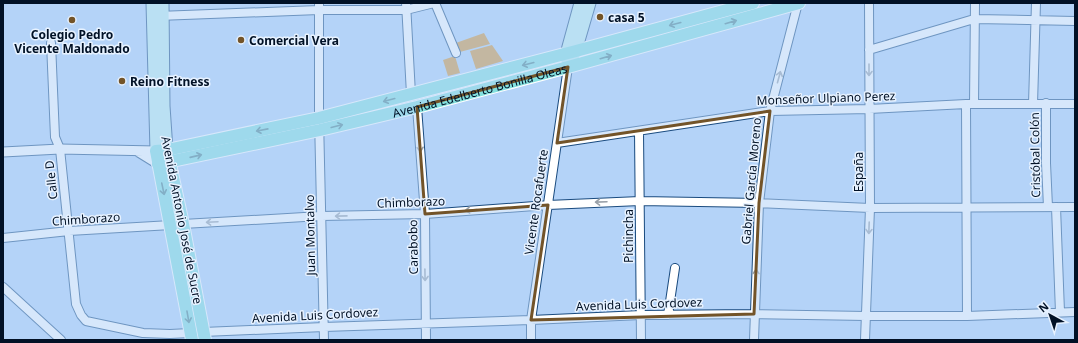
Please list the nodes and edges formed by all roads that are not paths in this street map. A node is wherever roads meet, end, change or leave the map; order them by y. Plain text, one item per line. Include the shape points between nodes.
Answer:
1 (152, 3) edge
2 (163, 3) edge
3 (434, 3) edge
4 (580, 3) edge
5 (590, 3) edge
6 (753, 3) edge
7 (798, 3) edge
8 (869, 3) edge
9 (975, 3) edge
10 (1036, 3) edge
11 (406, 6) edge
12 (319, 7) edge
13 (158, 16) junction
14 (974, 19) junction
15 (1036, 20) junction
16 (1075, 21) edge
17 (51, 43) dead end
18 (869, 50) junction
19 (456, 53) dead end
20 (571, 53) junction
21 (568, 67) junction
22 (411, 94) junction
23 (1046, 103) junction
24 (970, 104) junction
25 (1033, 104) junction
26 (1075, 104) edge
27 (417, 107) junction
28 (870, 109) junction
29 (770, 111) junction
30 (320, 124) junction
31 (639, 131) junction
32 (557, 143) junction
33 (60, 149) junction
34 (3, 152) edge
35 (163, 157) junction
36 (640, 201) junction
37 (759, 203) junction
38 (548, 205) junction
39 (1048, 207) junction
40 (1056, 207) junction
41 (1075, 207) edge
42 (870, 208) junction
43 (966, 208) junction
44 (425, 214) junction
45 (321, 216) junction
46 (183, 224) junction
47 (171, 225) junction
48 (69, 231) junction
49 (3, 238) edge
50 (675, 268) dead end
51 (3, 288) edge
52 (1060, 312) junction
53 (1075, 312) edge
54 (754, 314) junction
55 (641, 315) junction
56 (668, 315) junction
57 (866, 316) junction
58 (967, 316) junction
59 (531, 320) junction
60 (426, 323) junction
61 (324, 327) junction
62 (191, 336) edge
63 (204, 336) edge
64 (61, 340) edge
65 (324, 340) edge
66 (426, 340) edge
67 (531, 340) edge
68 (640, 340) edge
69 (754, 340) edge
70 (866, 340) edge

1 - 13 main road, Avenida Antonio José de Sucre
2 - 13 main road, Avenida Antonio José de Sucre
3 - 11 street
3 - 19 street
4 - 20 main road
5 - 20 main road
6 -> 20 main road, Avenida Edelberto Bonilla Oleas
21 -> 7 main road, Avenida Edelberto Bonilla Oleas
29 -> 7 street, Gabriel García Moreno
8 - 18 street, España
9 - 14 street
10 - 15 street, Cristóbal Colón
11 - 12 street
11 - 22 street
12 - 13 street
12 - 30 street, Juan Montalvo
13 - 35 main road, Avenida Antonio José de Sucre
14 - 15 street
14 - 18 street
14 - 24 street
15 - 16 street
15 - 25 street, Cristóbal Colón
17 - 33 street, Calle D via 55,137
18 -> 28 street, España
20 - 21 main road
20 -> 22 main road, Avenida Edelberto Bonilla Oleas
21 - 27 main road, Avenida Edelberto Bonilla Oleas
21 - 32 street, Vicente Rocafuerte
22 -> 30 main road, Avenida Edelberto Bonilla Oleas
23 - 25 street, Monseñor Ulpiano Perez
23 - 26 street, Monseñor Ulpiano Perez
23 - 39 street, Cristóbal Colón
24 - 25 street, Monseñor Ulpiano Perez
24 - 28 street, Monseñor Ulpiano Perez
24 - 43 street
30 -> 27 main road, Avenida Edelberto Bonilla Oleas
27 -> 44 street, Carabobo
28 - 29 street, Monseñor Ulpiano Perez
28 - 42 street, España
29 - 31 street, Monseñor Ulpiano Perez
29 - 37 street, Gabriel García Moreno
30 - 35 main road, Avenida Edelberto Bonilla Oleas
30 - 45 street, Juan Montalvo
31 - 32 street, Monseñor Ulpiano Perez
31 - 36 street, Pichincha
32 - 38 street, Vicente Rocafuerte
33 - 34 street
33 - 35 street via 135,151
33 - 48 street, Calle D
35 - 46 main road, Avenida Antonio José de Sucre
35 -> 47 main road, Avenida Antonio José de Sucre
36 - 37 street, Chimborazo
36 -> 38 street, Chimborazo
36 - 55 street, Pichincha
37 - 42 street, Chimborazo
54 -> 37 street, Gabriel García Moreno
38 -> 44 street, Chimborazo
38 - 59 street, Vicente Rocafuerte
39 - 40 street, Chimborazo
39 - 43 street, Chimborazo
40 - 41 street, Chimborazo
40 - 52 street, Cristóbal Colón
42 - 43 street, Chimborazo
42 -> 57 street, España
43 - 58 street
44 -> 45 street, Chimborazo
44 -> 60 street, Carabobo
45 -> 46 street, Chimborazo
45 - 61 street, Juan Montalvo
46 - 63 main road, Avenida Antonio José de Sucre
47 - 48 street, Chimborazo
47 -> 62 main road, Avenida Antonio José de Sucre
48 - 49 street, Chimborazo
48 - 62 street, Calle D via 76,304 86,321 143,333
50 - 56 street
51 - 64 street
52 - 53 street, Avenida Luis Cordovez
52 - 58 street, Avenida Luis Cordovez
54 - 56 street, Avenida Luis Cordovez
54 - 57 street, Avenida Luis Cordovez
54 - 69 street, Gabriel García Moreno
55 - 56 street, Avenida Luis Cordovez
55 - 59 street, Avenida Luis Cordovez
55 - 68 street, Pichincha
57 - 58 street, Avenida Luis Cordovez
57 - 70 street, España
59 - 60 street, Avenida Luis Cordovez
59 - 67 street, Vicente Rocafuerte
60 - 61 street, Avenida Luis Cordovez
60 - 66 street, Carabobo
61 - 63 street, Avenida Luis Cordovez
61 - 65 street, Juan Montalvo

